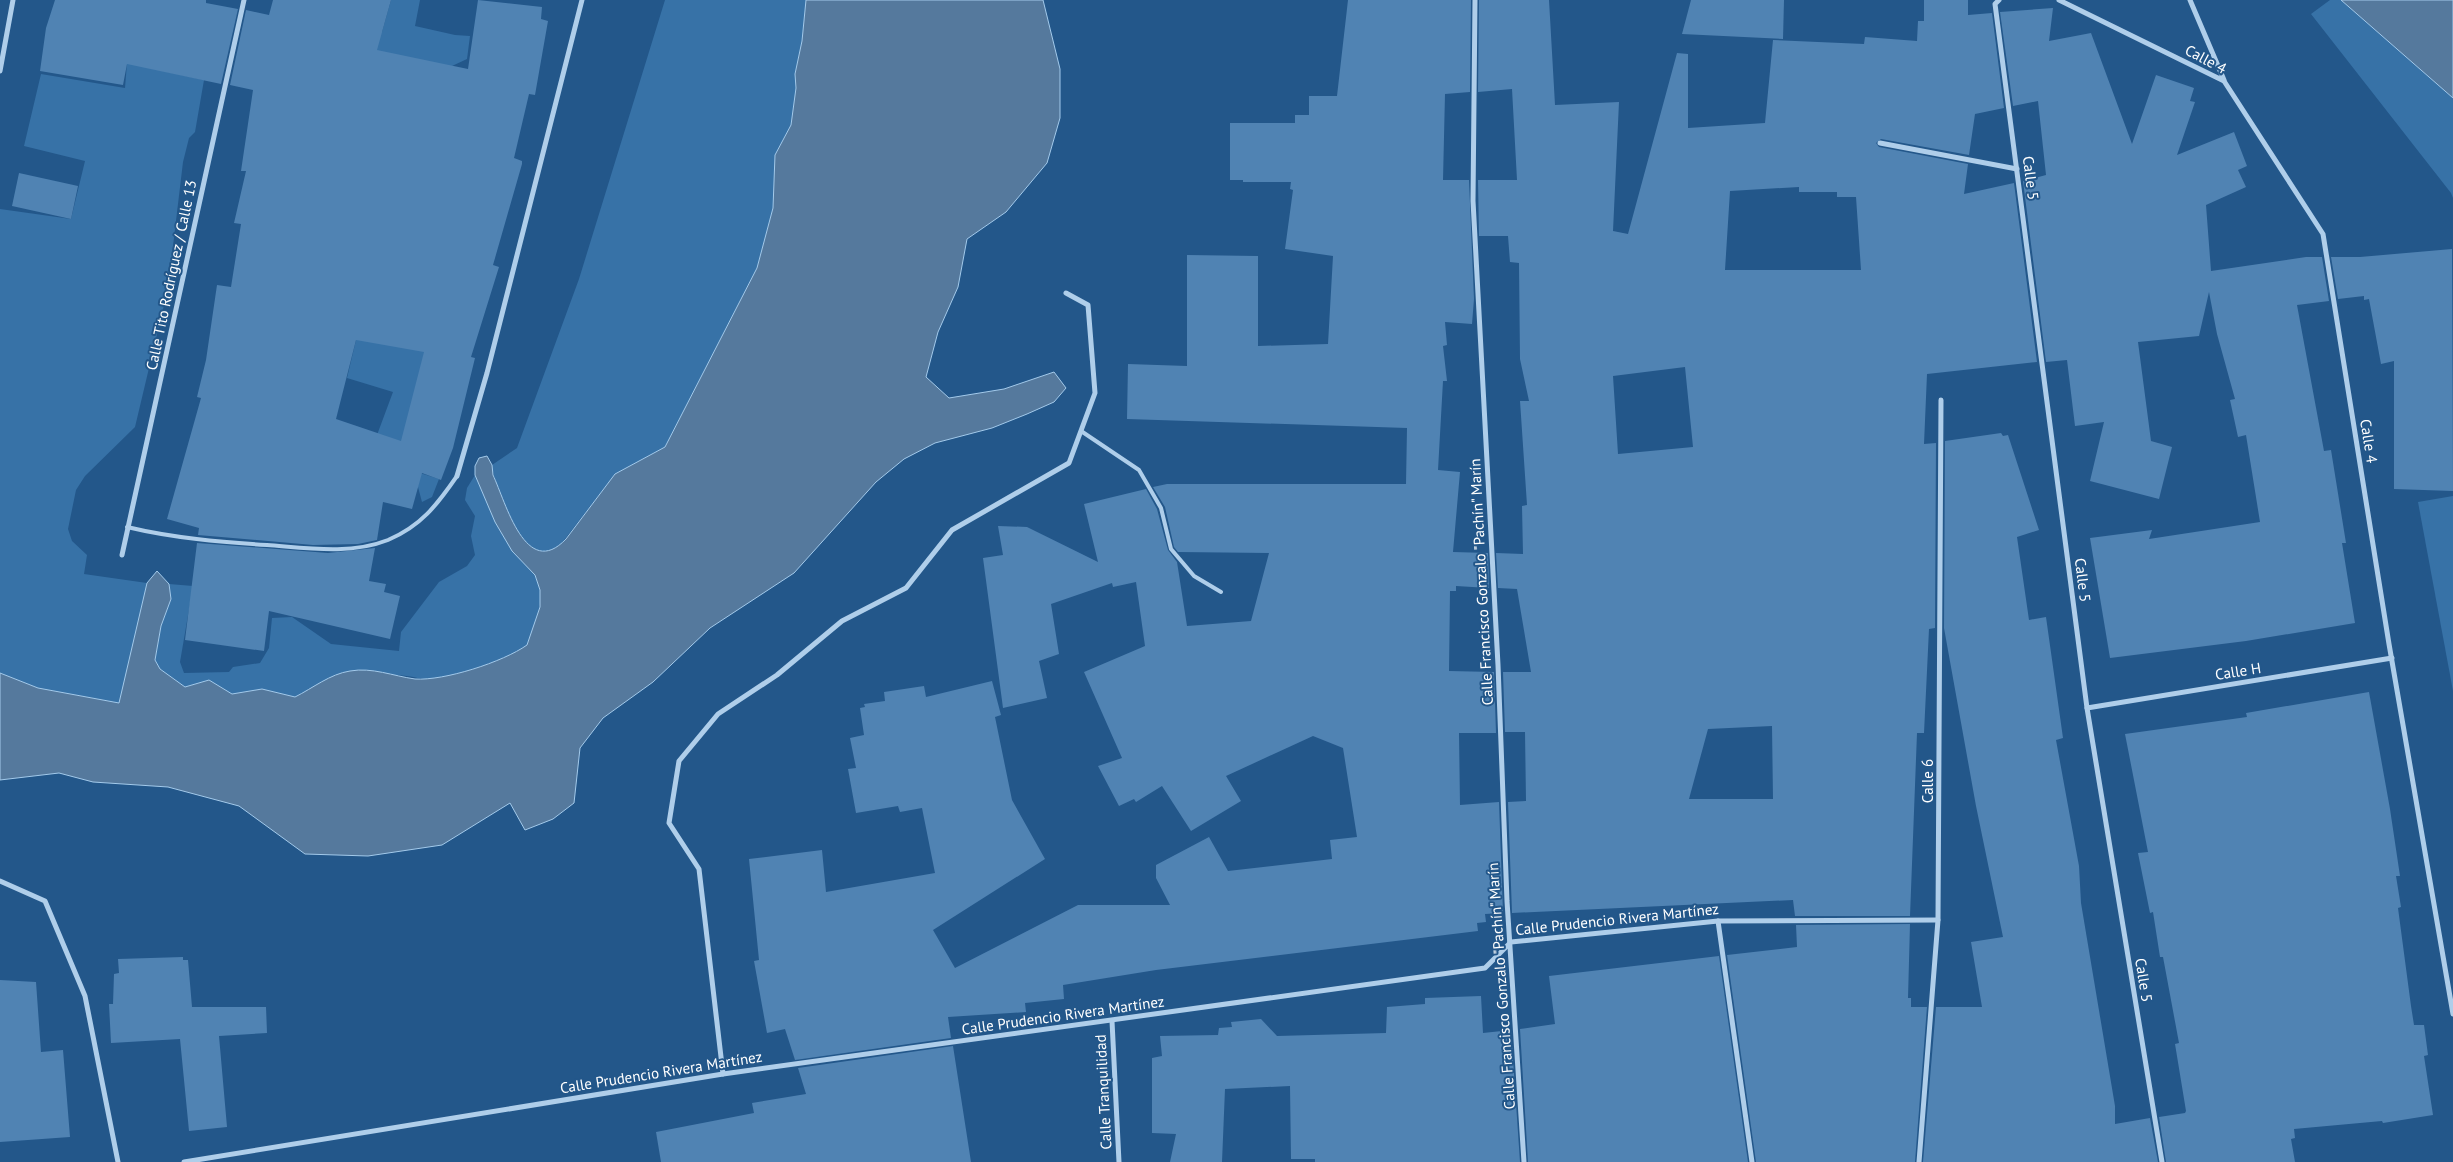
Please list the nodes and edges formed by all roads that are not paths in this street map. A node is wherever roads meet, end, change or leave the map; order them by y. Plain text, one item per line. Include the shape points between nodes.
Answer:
1 (13, 0) edge
2 (244, 0) edge
3 (582, 0) edge
4 (1475, 0) edge
5 (1999, 0) edge
6 (2058, 0) edge
7 (2190, 0) edge
8 (0, 71) edge
9 (2224, 81) junction
10 (1880, 144) dead end
11 (2017, 168) junction
12 (1066, 293) dead end
13 (1941, 400) dead end
14 (1081, 431) junction
15 (457, 476) joint
16 (128, 527) junction
17 (122, 554) dead end
18 (1221, 592) dead end
19 (2392, 658) junction
20 (2087, 708) junction
21 (0, 881) edge
22 (1938, 920) junction
23 (1718, 921) junction
24 (1511, 942) junction
25 (2453, 1014) edge
26 (1112, 1021) junction
27 (723, 1074) junction
28 (118, 1162) edge
29 (184, 1162) edge
30 (1119, 1162) edge
31 (1524, 1162) edge
32 (1752, 1162) edge
33 (1919, 1162) edge
34 (2162, 1162) edge

1 - 8 street
2 - 16 street, Calle Tito Rodríguez / Calle 13
3 - 15 street via 487,373
4 - 24 street, Calle Francisco Gonzalo "Pachín" Marín via 1473,201
5 - 11 street, Calle 5 via 1996,4
6 - 9 street, Calle 4
7 - 9 street
9 - 19 street, Calle 4 via 2323,234
10 - 11 street
11 - 20 street, Calle 5
12 - 14 street via 1088,305 1095,393
13 - 22 street, Calle 6
14 - 18 lane via 1139,470 1161,508 1171,549 1194,576
14 - 27 street via 1069,463 952,530 906,588 842,621 776,675 718,714 679,762 670,823 699,869
15 - 16 lane via 425,517 375,544 324,550 232,543
16 - 17 street, Calle Tito Rodríguez / Calle 13
19 - 20 street, Calle H
19 - 25 street, Calle 4
20 - 34 street, Calle 5
21 - 28 street via 45,902 85,996
22 - 23 street, Calle Prudencio Rivera Martínez
22 - 33 street, Calle 6
23 - 24 street, Calle Prudencio Rivera Martínez
23 - 32 street
24 - 26 street, Calle Prudencio Rivera Martínez via 1485,968
24 - 31 street, Calle Francisco Gonzalo "Pachín" Marín
26 - 27 street, Calle Prudencio Rivera Martínez
26 - 30 street, Calle Tranquilidad
27 - 29 street, Calle Prudencio Rivera Martínez

